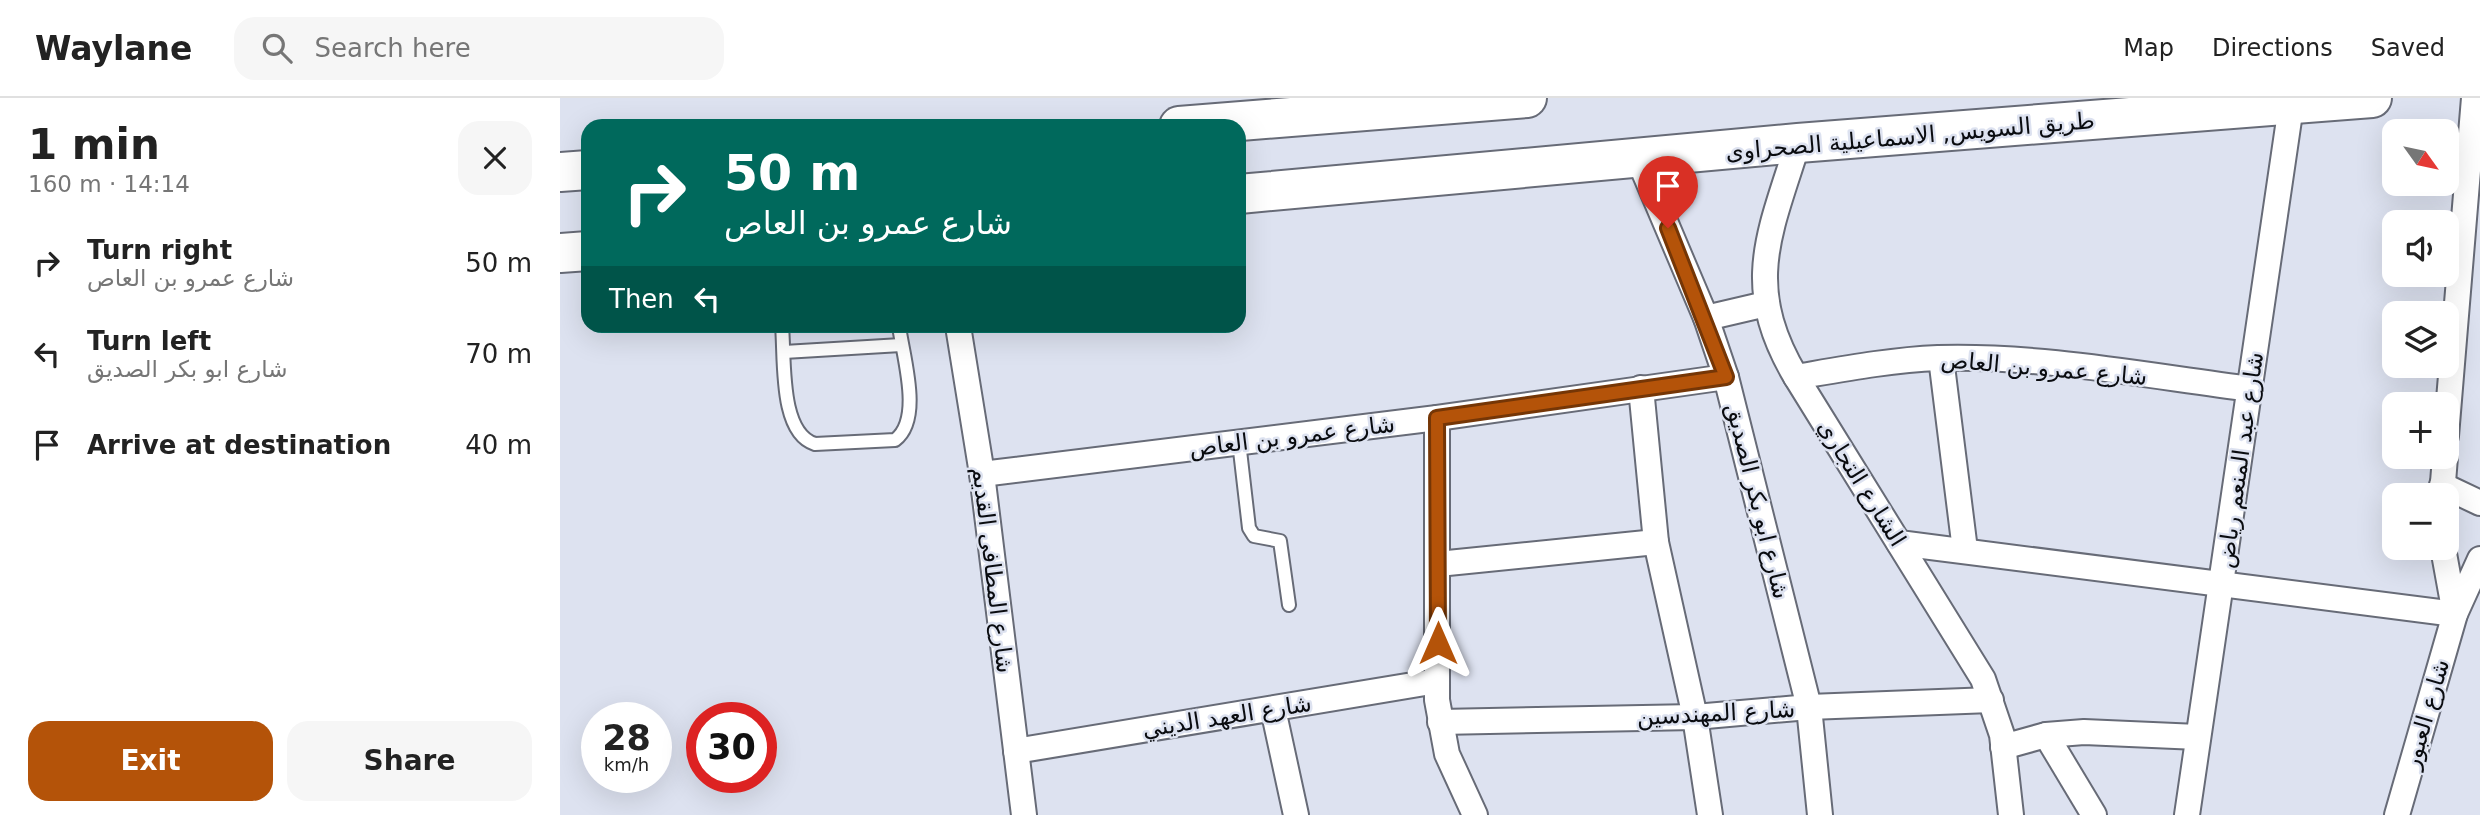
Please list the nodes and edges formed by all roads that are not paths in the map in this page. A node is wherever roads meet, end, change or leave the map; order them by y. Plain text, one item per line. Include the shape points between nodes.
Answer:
1 (1527, 98) edge
2 (2372, 98) edge
3 (2474, 98) edge
4 (2291, 106) junction
5 (1246, 121) edge
6 (1798, 143) junction
7 (1639, 160) junction
8 (581, 170) edge
9 (560, 172) edge
10 (1246, 193) edge
11 (581, 252) edge
12 (560, 253) edge
13 (1766, 304) junction
14 (1706, 318) junction
15 (783, 333) edge
16 (900, 333) edge
17 (959, 333) edge
18 (901, 345) junction
19 (784, 352) junction
20 (1941, 358) junction
21 (1726, 377) junction
22 (1796, 377) junction
23 (1641, 388) junction
24 (2251, 389) junction
25 (2450, 392) edge
26 (1437, 418) junction
27 (1238, 442) junction
28 (982, 474) junction
29 (2459, 496) edge
30 (2480, 503) edge
31 (1656, 542) junction
32 (1899, 543) junction
33 (1965, 550) junction
34 (2480, 559) edge
35 (2445, 560) edge
36 (1438, 564) junction
37 (2222, 584) junction
38 (1289, 605) dead end
39 (2455, 614) junction
40 (1437, 681) junction
41 (1991, 700) junction
42 (1809, 707) junction
43 (1273, 709) junction
44 (1695, 717) junction
45 (1440, 722) junction
46 (2046, 735) junction
47 (2198, 737) junction
48 (2003, 747) junction
49 (1016, 751) junction
50 (1024, 815) edge
51 (1296, 815) edge
52 (1475, 815) edge
53 (1710, 815) edge
54 (1820, 815) edge
55 (2011, 815) edge
56 (2094, 815) edge
57 (2187, 815) edge
58 (2397, 815) edge

1 - 5 highway
2 - 4 highway, طريق السويس, الاسماعيلية الصحراوى
3 - 25 street
4 - 6 highway, طريق السويس, الاسماعيلية الصحراوى
4 - 24 street, شارع عبد المنعم رياض
6 - 7 highway, طريق السويس, الاسماعيلية الصحراوى
6 - 13 street, الشارع التجاري via 1768,244 1763,280
7 - 10 highway, طريق السويس, الاسماعيلية الصحراوى
7 - 14 street, شارع ابو بكر الصديق
8 - 9 highway
11 - 12 highway
13 - 14 street
13 - 22 street, الشارع التجاري via 1781,352
14 - 21 street, شارع ابو بكر الصديق
15 - 19 lane
16 - 18 lane
17 - 28 street, شارع المطافى القديم
18 - 19 lane
18 - 19 lane via 911,411 904,433 895,440 804,441 790,421
20 - 22 street, شارع عمرو بن العاص via 1906,359
20 - 24 street, شارع عمرو بن العاص via 2046,363
20 - 33 street
21 - 23 street, شارع عمرو بن العاص
21 - 42 street, شارع ابو بكر الصديق
22 - 32 street, الشارع التجاري
23 - 26 street, شارع عمرو بن العاص
23 - 31 street
24 - 37 street, شارع عبد المنعم رياض
26 - 27 street, شارع عمرو بن العاص
26 - 36 street
27 - 28 street, شارع عمرو بن العاص
27 - 38 lane via 1248,528 1254,536 1280,541
28 - 49 street, شارع المطافى القديم
29 - 30 street
31 - 36 street
31 - 44 street
32 - 33 street
32 - 41 street, الشارع التجاري via 1983,679
33 - 37 street
34 - 39 street, شارع العبور
35 - 39 street, شارع العبور
36 - 40 street
37 - 39 street
37 - 47 street, شارع عبد المنعم رياض
39 - 58 street, شارع العبور
40 - 43 street, شارع العهد الديني
40 - 45 street
41 - 42 street, شارع المهندسين
41 - 48 street, الشارع التجاري
42 - 44 street, شارع المهندسين
42 - 54 street, شارع ابو بكر الصديق
43 - 49 street, شارع العهد الديني
43 - 51 street
44 - 45 street, شارع المهندسين
44 - 53 street
45 - 52 street via 1447,754
46 - 47 street
46 - 48 street
46 - 56 street
47 - 57 street, شارع عبد المنعم رياض
48 - 55 street, الشارع التجاري
49 - 50 street, شارع المطافى القديم

